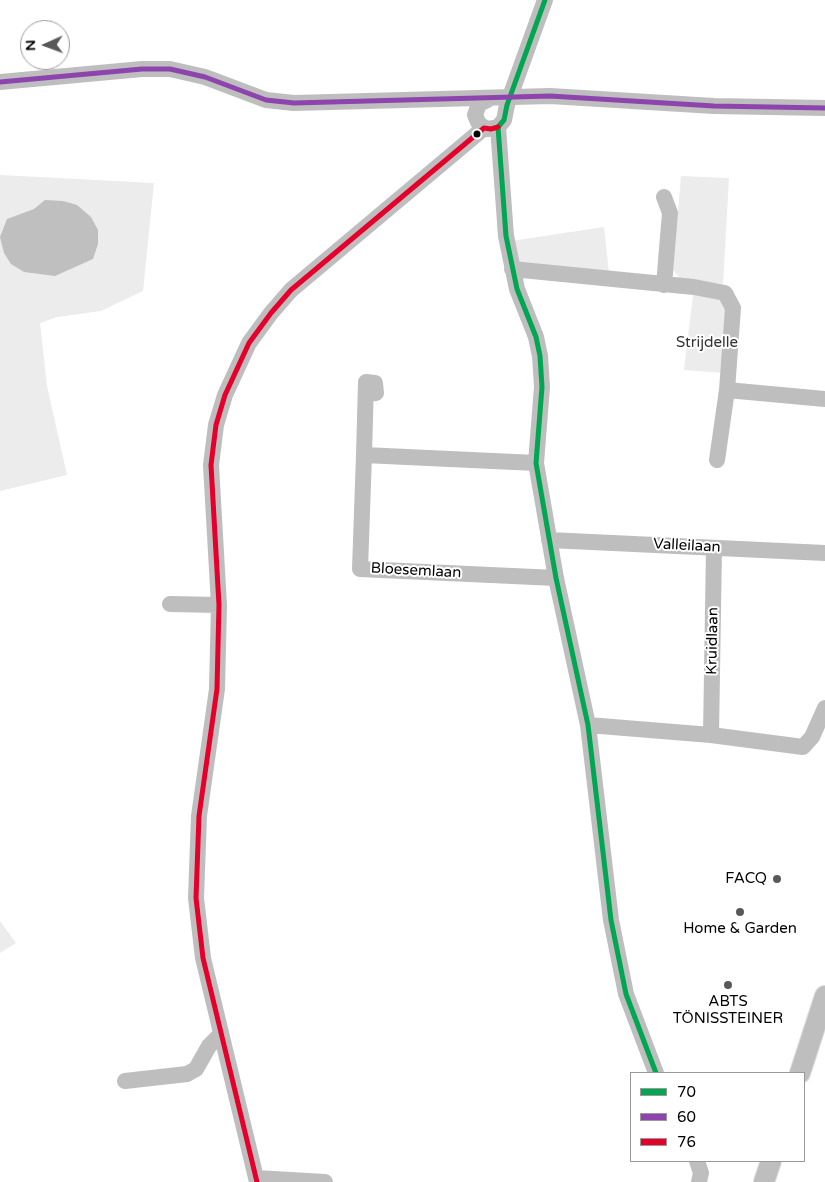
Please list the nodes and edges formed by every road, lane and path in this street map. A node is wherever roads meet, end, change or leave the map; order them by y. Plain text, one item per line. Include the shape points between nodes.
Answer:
1 (545, 0) edge
2 (0, 82) edge
3 (510, 98) junction
4 (489, 99) junction
5 (825, 108) edge
6 (491, 127) junction
7 (664, 197) dead end
8 (512, 269) junction
9 (664, 285) junction
10 (727, 390) junction
11 (366, 394) dead end
12 (825, 399) edge
13 (364, 455) junction
14 (717, 460) dead end
15 (536, 462) junction
16 (549, 540) junction
17 (714, 548) junction
18 (825, 553) edge
19 (556, 578) junction
20 (170, 604) dead end
21 (218, 605) junction
22 (825, 708) edge
23 (588, 725) junction
24 (711, 735) junction
25 (825, 996) edge
26 (221, 1034) junction
27 (656, 1072) edge
28 (800, 1072) edge
29 (125, 1081) dead end
30 (697, 1162) edge
31 (771, 1162) edge
32 (256, 1180) edge
33 (325, 1182) edge
34 (699, 1182) edge
35 (764, 1182) edge

1 - 3 street
2 - 4 street via 170,69 205,77 278,102
3 - 4 street
3 - 5 street via 550,96 714,106
3 - 6 street via 504,120
4 - 6 street via 476,108 476,121
6 - 8 street
6 - 21 street via 292,290 249,343 225,395 212,446
7 - 9 street via 670,213
8 - 9 street
8 - 15 street via 540,356 542,387
9 - 10 street via 725,293 733,308
10 - 12 street
10 - 14 street
11 - 13 street, Bloesemlaan via 376,393 375,383 366,382
13 - 15 street
13 - 19 street, Bloesemlaan via 360,569
15 - 16 street
16 - 17 street, Valleilaan
16 - 19 street
17 - 18 street, Valleilaan
17 - 24 street, Kruidlaan
19 - 23 street
20 - 21 street
21 - 26 street via 217,689 199,816 196,866 199,929
22 - 24 street via 812,737 803,747
23 - 24 street
23 - 27 street via 611,920 626,994
25 - 28 main road
26 - 29 street via 209,1046 196,1069 187,1074
26 - 32 street
30 - 34 street via 701,1173
31 - 35 main road
32 - 33 street

